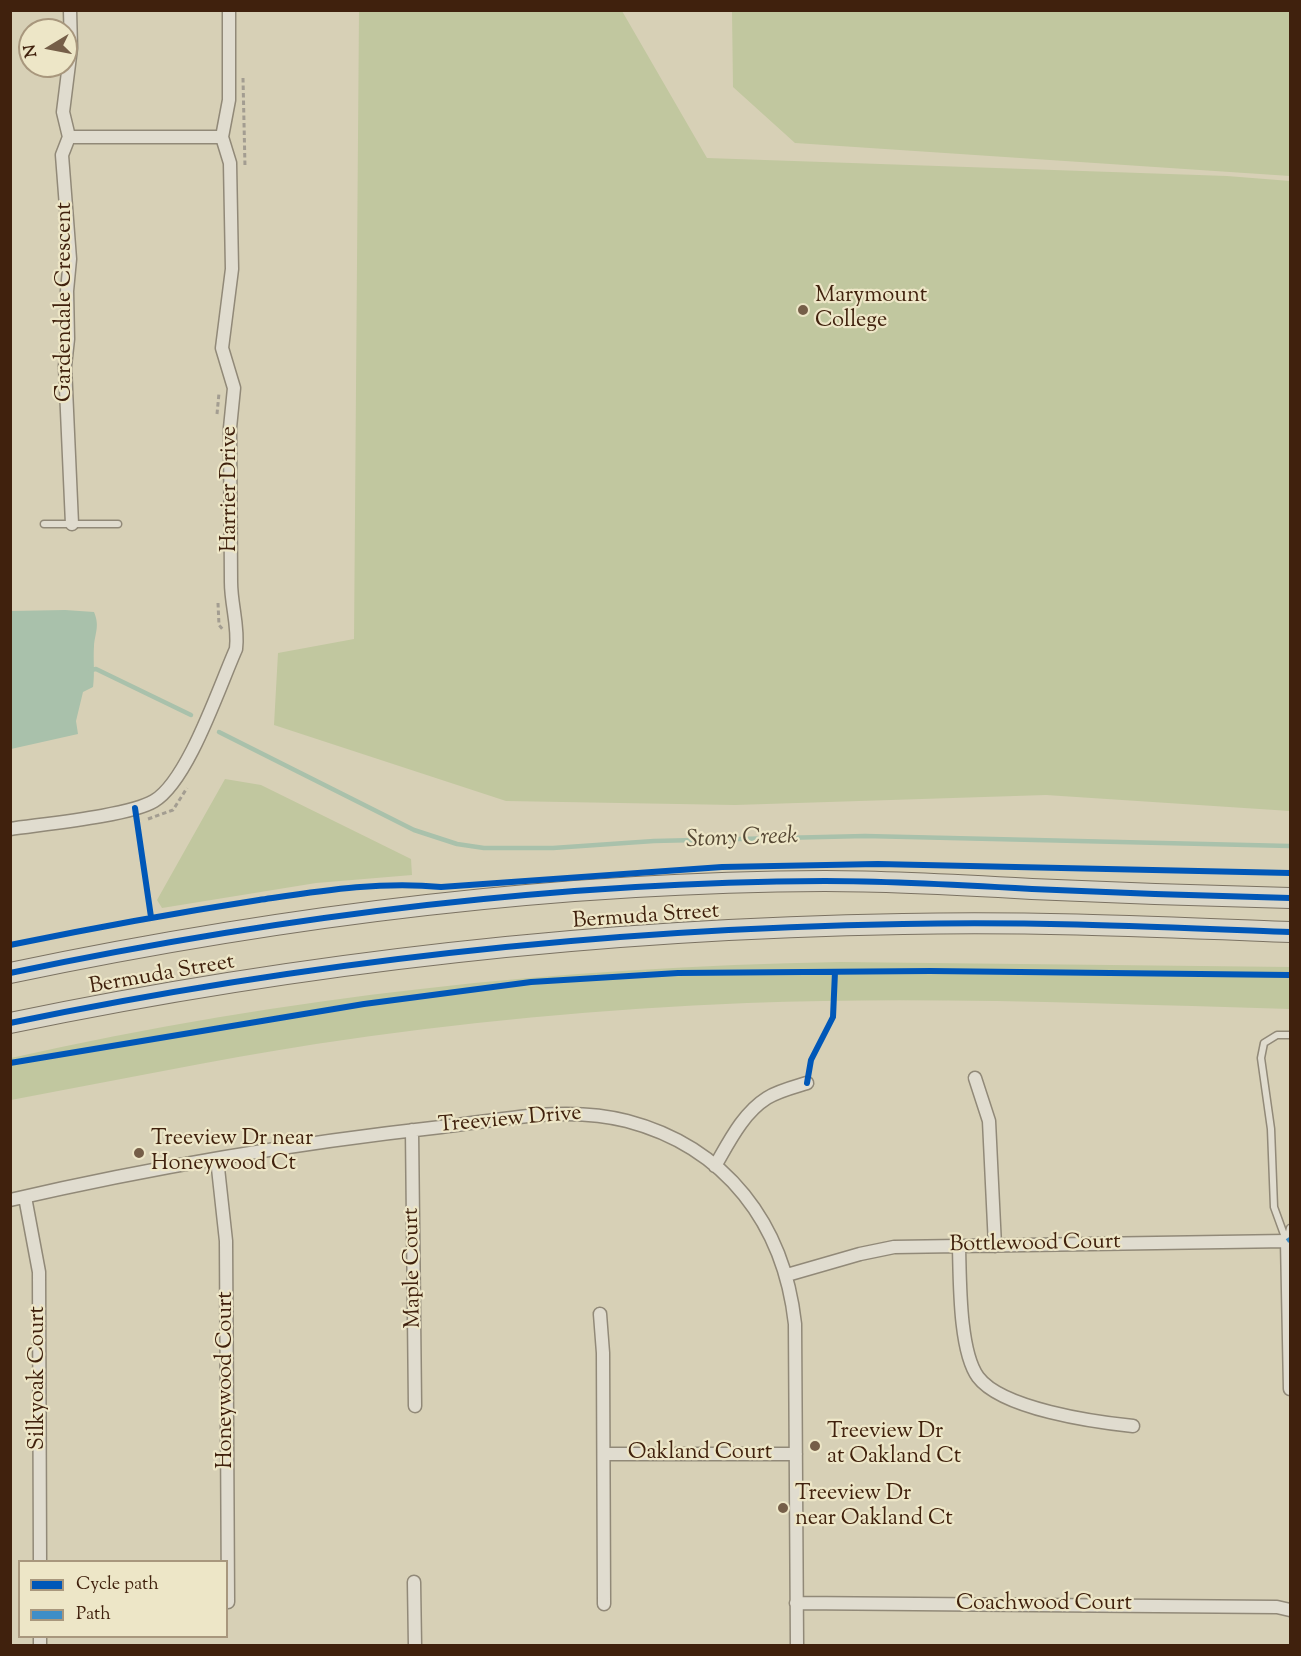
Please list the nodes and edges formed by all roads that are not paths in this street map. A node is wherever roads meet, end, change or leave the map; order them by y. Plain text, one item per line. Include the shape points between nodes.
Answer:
1 (70, 10) edge
2 (229, 10) edge
3 (69, 137) junction
4 (222, 137) junction
5 (44, 524) dead end
6 (72, 524) junction
7 (118, 524) dead end
8 (10, 829) edge
9 (1290, 898) edge
10 (1290, 932) edge
11 (10, 973) edge
12 (10, 1023) edge
13 (1290, 1035) edge
14 (975, 1078) dead end
15 (807, 1083) dead end
16 (412, 1130) junction
17 (216, 1159) junction
18 (715, 1166) junction
19 (25, 1197) junction
20 (10, 1200) edge
21 (1290, 1228) edge
22 (1287, 1241) junction
23 (995, 1246) junction
24 (959, 1247) junction
25 (787, 1275) junction
26 (600, 1314) dead end
27 (1290, 1389) edge
28 (415, 1406) dead end
29 (1133, 1426) dead end
30 (604, 1454) junction
31 (796, 1454) junction
32 (39, 1560) edge
33 (228, 1560) edge
34 (414, 1582) dead end
35 (796, 1603) junction
36 (604, 1604) dead end
37 (1290, 1610) edge
38 (415, 1646) edge
39 (796, 1646) edge

1 - 3 street, Gardendale Crescent via 71,48 63,112
2 - 4 street, Harrier Drive via 229,100
3 - 4 street
3 - 6 street, Gardendale Crescent via 62,155 70,259 65,366
4 - 8 street, Harrier Drive via 231,174 232,268 222,348 234,388 230,428 231,582 236,649 177,779 154,801 120,811
5 - 6 lane
6 - 7 lane
9 - 11 main road, Bermuda Street via 825,881 618,889 300,922
10 - 12 main road, Bermuda Street via 913,923 597,939 448,952 301,972 134,998
13 - 22 lane via 1276,1035 1264,1043 1261,1058 1271,1129 1274,1208
14 - 23 street via 989,1121
15 - 18 street via 769,1096 759,1104 740,1125
16 - 17 street, Treeview Drive
16 - 18 street, Treeview Drive via 542,1115 606,1116 672,1138
16 - 28 street, Maple Court
17 - 19 street, Treeview Drive
17 - 33 street, Honeywood Court via 226,1249
18 - 25 street, Treeview Drive via 734,1182 763,1220
19 - 20 street, Treeview Drive
19 - 32 street, Silkyoak Court via 39,1272
21 - 22 lane
22 - 23 street, Bottlewood Court
22 - 27 street
23 - 24 street, Bottlewood Court
24 - 25 street, Bottlewood Court via 878,1250
24 - 29 street via 961,1311 970,1361 987,1387 1001,1396 1084,1421
25 - 31 street, Treeview Drive via 795,1324
26 - 30 street, Oakland Court
30 - 31 street, Oakland Court
30 - 36 street, Oakland Court
31 - 35 street, Treeview Drive
34 - 38 street
35 - 37 street, Coachwood Court
35 - 39 street, Treeview Drive

